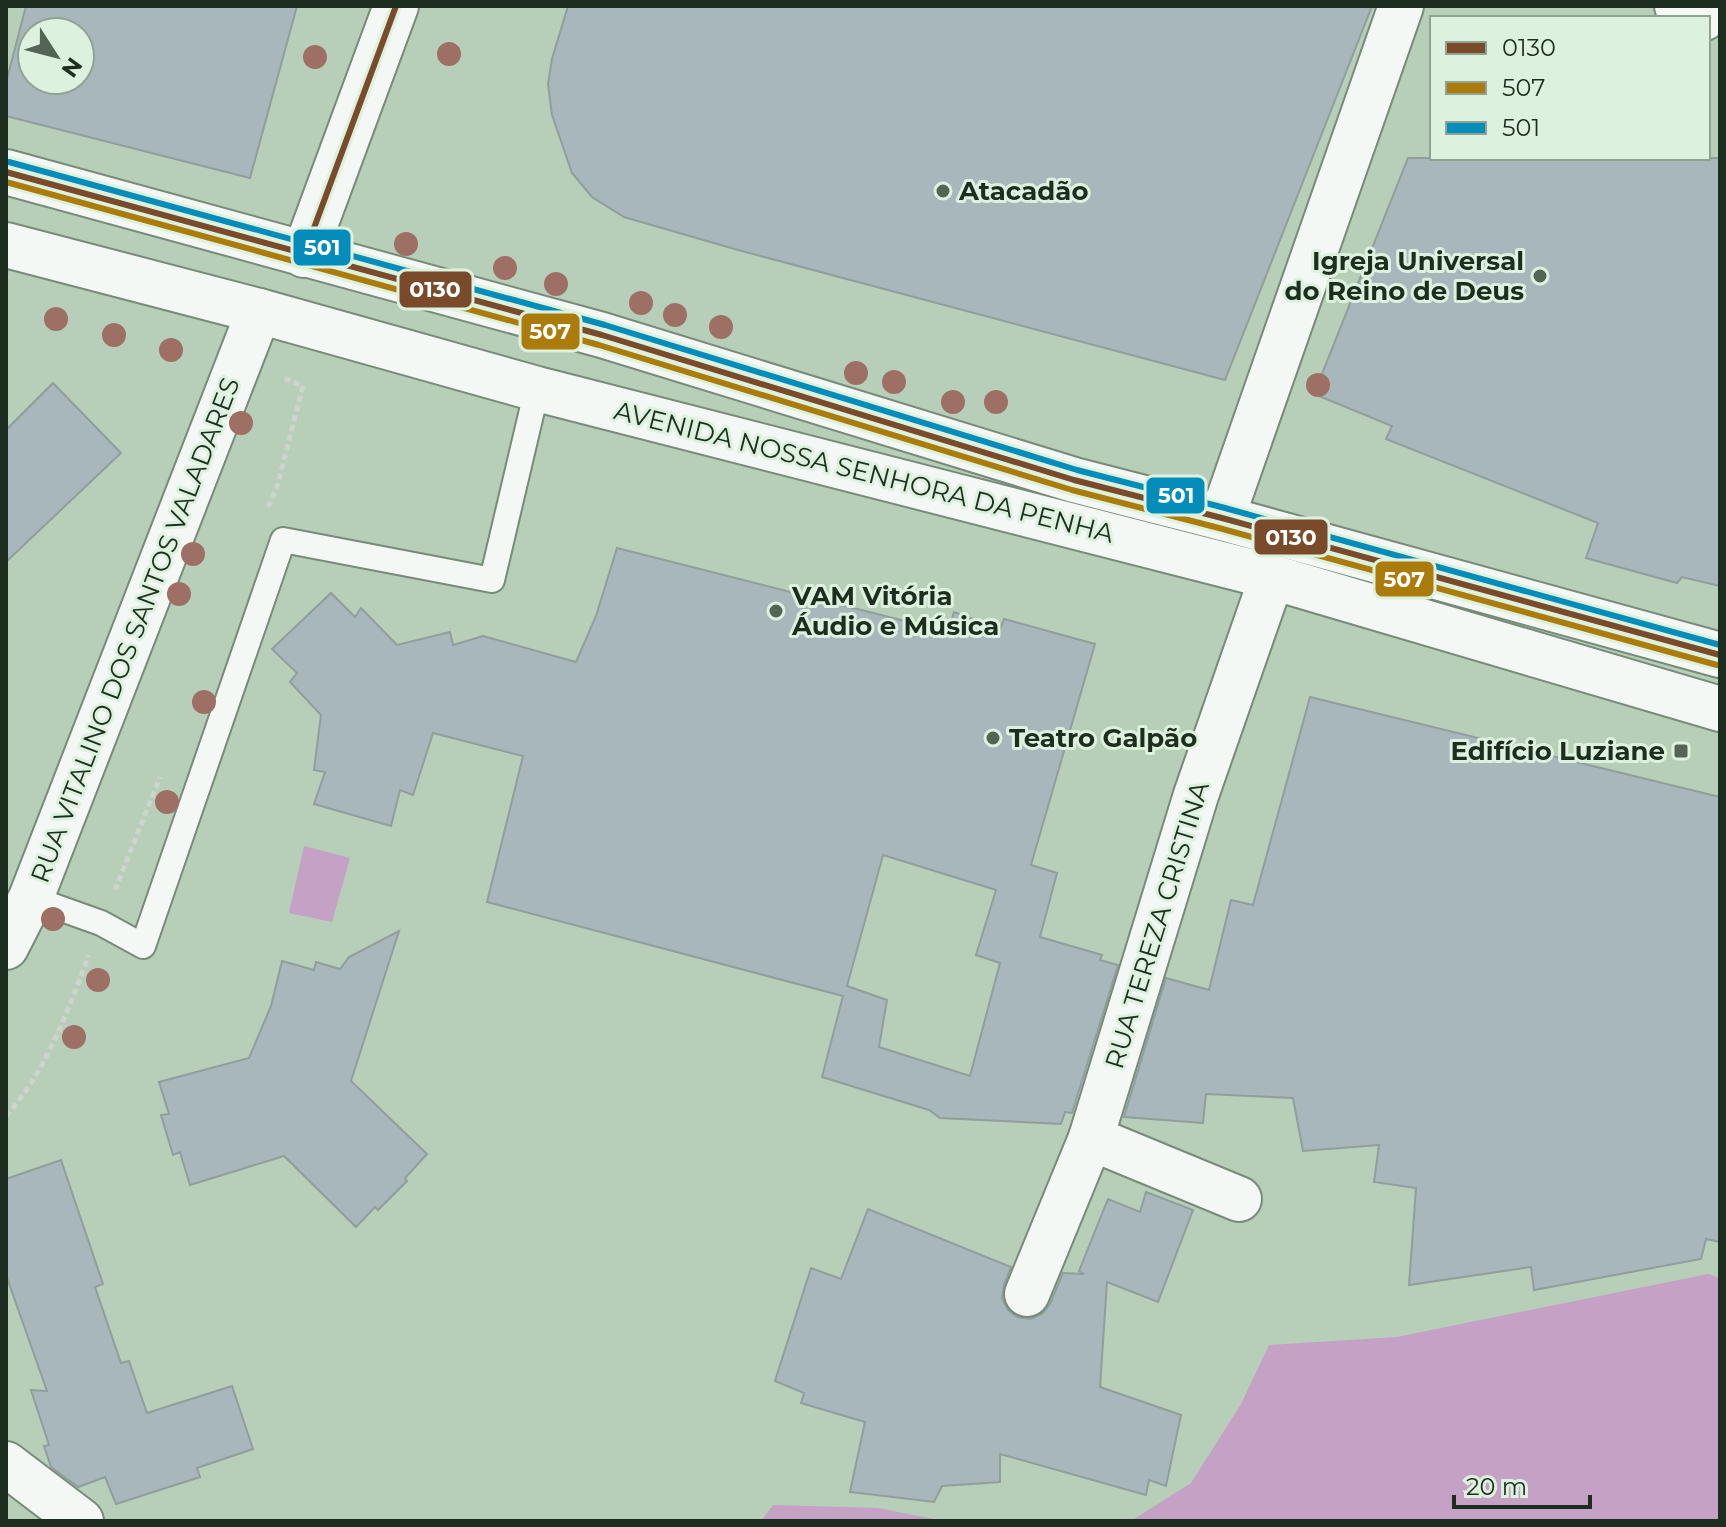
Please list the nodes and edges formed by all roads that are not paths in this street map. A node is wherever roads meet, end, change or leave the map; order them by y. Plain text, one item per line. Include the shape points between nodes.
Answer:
1 (396, 6) edge
2 (1401, 6) edge
3 (1677, 6) edge
4 (1699, 16) edge
5 (6, 172) edge
6 (6, 245) edge
7 (304, 255) junction
8 (259, 311) junction
9 (371, 342) junction
10 (537, 389) junction
11 (1222, 518) junction
12 (1272, 577) junction
13 (1720, 655) edge
14 (1720, 709) edge
15 (31, 898) junction
16 (6, 947) edge
17 (1091, 1138) junction
18 (1239, 1199) dead end
19 (1027, 1294) dead end
20 (6, 1464) edge
21 (81, 1521) edge

1 - 7 main road
2 - 11 main road
3 - 4 main road
5 - 7 main road, AVENIDA NOSSA SENHORA DA PENHA
6 - 8 main road, AVENIDA NOSSA SENHORA DA PENHA
7 - 8 main road
7 - 9 main road via 320,297
7 - 11 main road, AVENIDA NOSSA SENHORA DA PENHA via 602,335 1074,480
8 - 9 main road, AVENIDA NOSSA SENHORA DA PENHA
8 - 15 main road, RUA VITALINO DOS SANTOS VALADARES
9 - 10 main road, AVENIDA NOSSA SENHORA DA PENHA
10 - 12 main road, AVENIDA NOSSA SENHORA DA PENHA
10 - 15 lane via 492,580 283,540 143,946 101,923
11 - 13 main road, AVENIDA NOSSA SENHORA DA PENHA
12 - 14 main road, AVENIDA NOSSA SENHORA DA PENHA
12 - 17 main road, RUA TEREZA CRISTINA via 1196,795
15 - 16 main road, RUA VITALINO DOS SANTOS VALADARES
17 - 18 main road
17 - 19 main road, RUA TEREZA CRISTINA
20 - 21 main road

